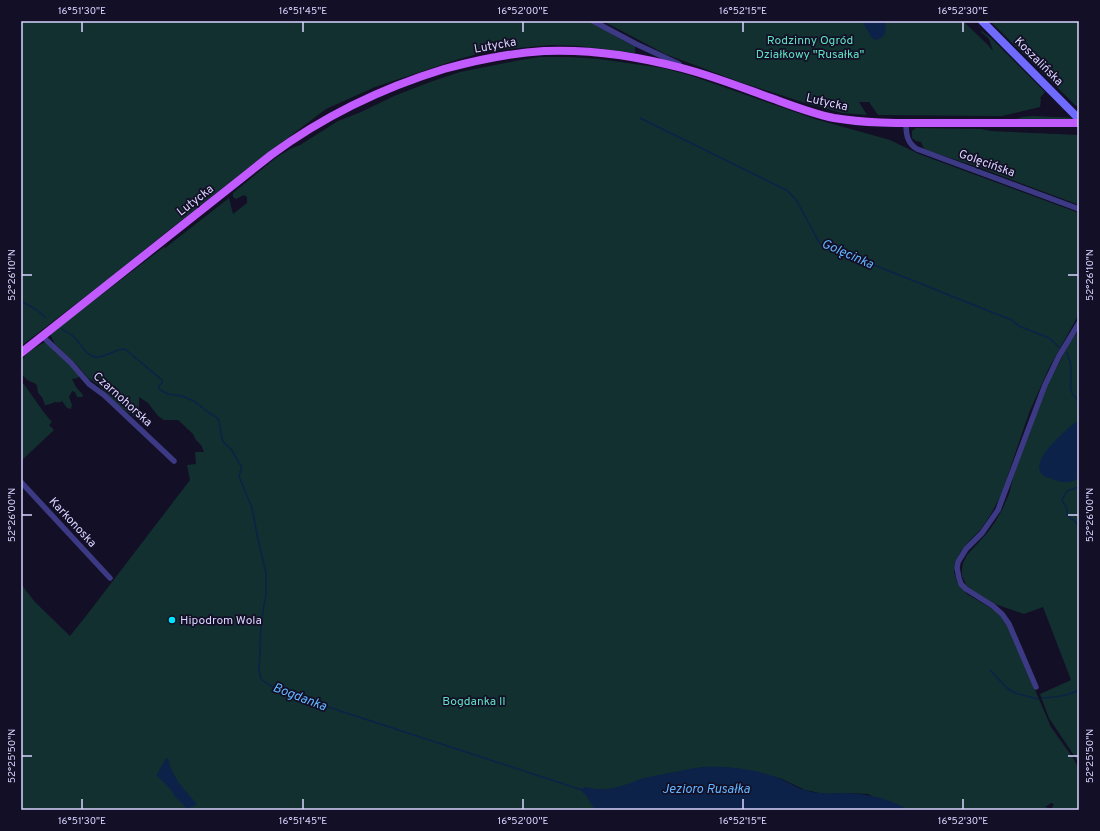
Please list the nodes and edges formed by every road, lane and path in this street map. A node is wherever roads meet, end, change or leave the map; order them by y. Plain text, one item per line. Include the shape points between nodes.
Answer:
1 (593, 21) edge
2 (982, 21) edge
3 (636, 44) junction
4 (638, 59) junction
5 (702, 74) junction
6 (1079, 119) edge
7 (906, 122) junction
8 (1079, 123) edge
9 (1079, 209) edge
10 (1079, 323) edge
11 (42, 336) junction
12 (21, 353) edge
13 (174, 462) dead end
14 (21, 482) edge
15 (110, 578) dead end
16 (1036, 687) dead end

1 - 3 street
2 - 6 street, Koszalińska
3 - 4 street via 640,51
3 - 5 street
4 - 5 main road, Lutycka
4 - 11 main road, Lutycka via 566,51 509,54 430,73 366,98 327,118 284,145
5 - 7 main road, Lutycka via 818,114 859,121
7 - 8 main road, Lutycka
7 - 9 street, Golęcińska via 909,142 921,151
10 - 16 street via 1045,385 998,510 982,533 966,549 957,568 961,584 994,606 1006,619
11 - 12 main road, Lutycka
11 - 13 street, Czarnohorska via 89,384 104,395
14 - 15 street, Karkonoska

